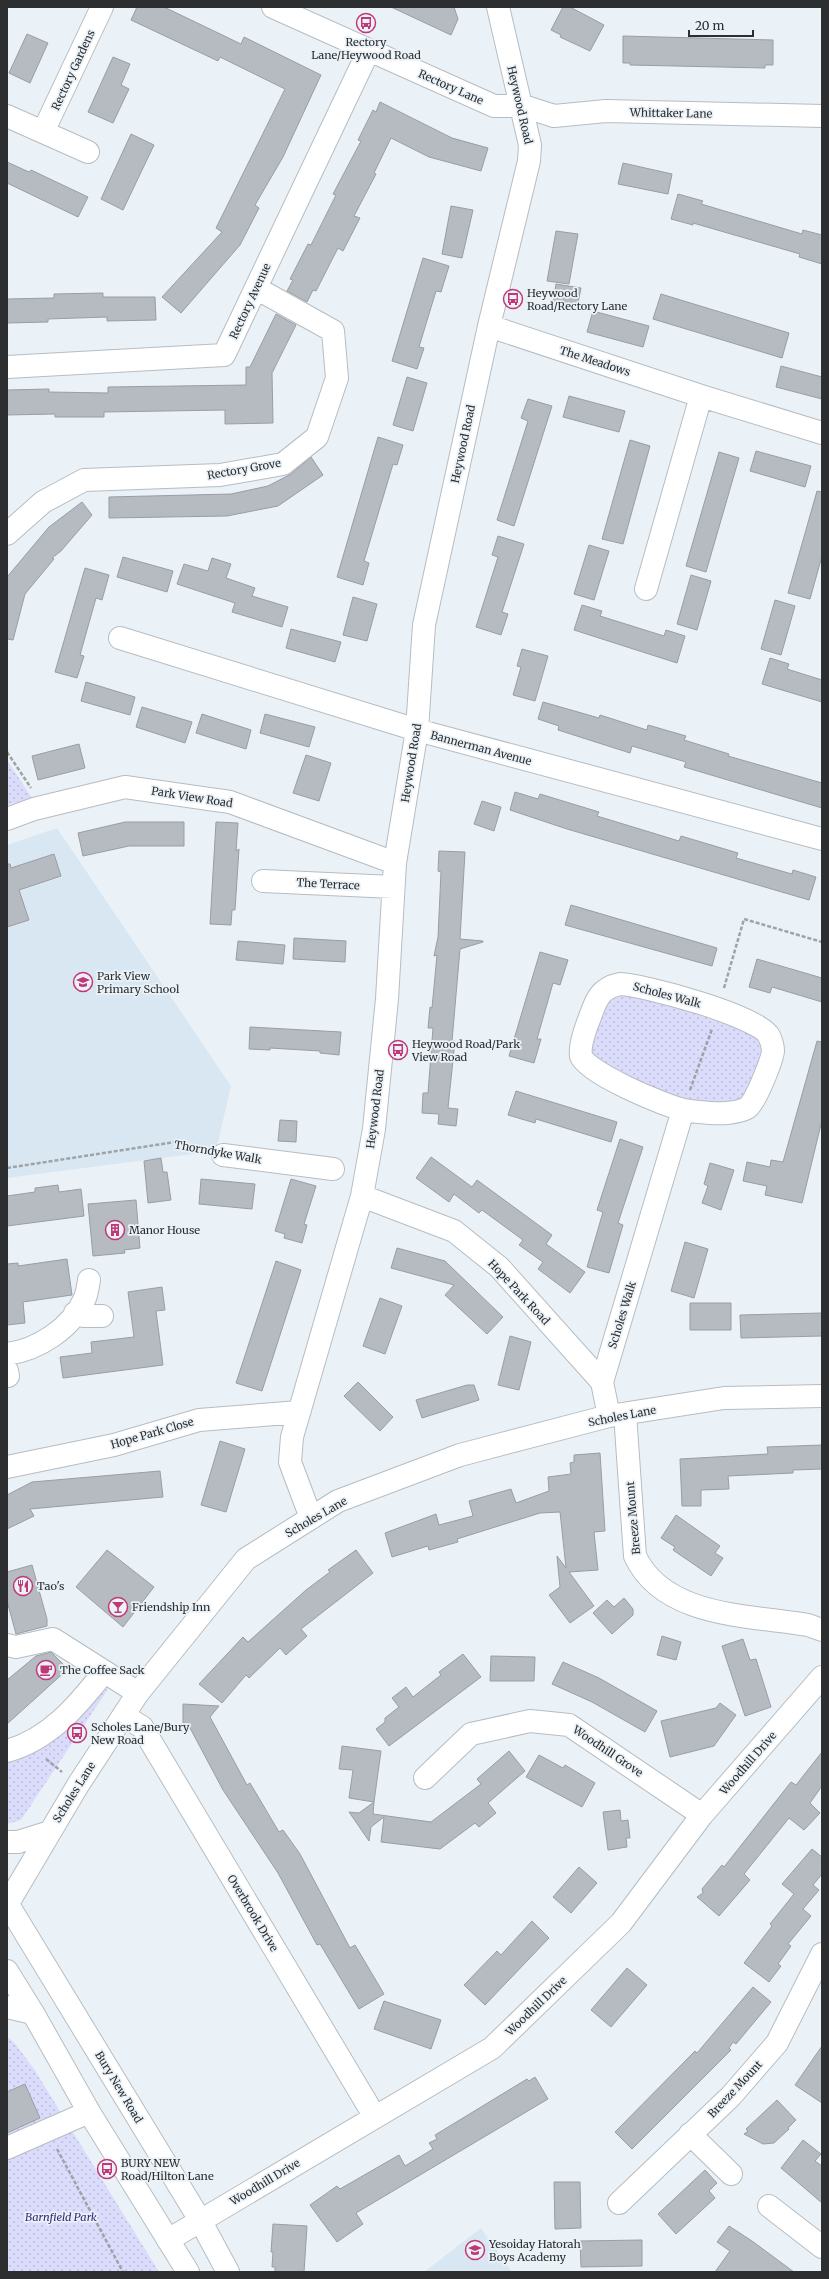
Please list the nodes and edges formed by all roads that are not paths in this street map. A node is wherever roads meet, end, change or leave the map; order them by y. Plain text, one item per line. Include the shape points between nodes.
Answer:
1 (102, 7) edge
2 (274, 7) edge
3 (498, 7) edge
4 (369, 50) junction
5 (522, 106) junction
6 (796, 115) junction
7 (7, 116) edge
8 (822, 116) edge
9 (43, 132) junction
10 (822, 132) edge
11 (88, 152) dead end
12 (256, 288) junction
13 (489, 326) junction
14 (7, 367) edge
15 (701, 396) junction
16 (822, 433) edge
17 (7, 534) edge
18 (646, 589) dead end
19 (120, 638) dead end
20 (417, 730) junction
21 (7, 819) edge
22 (822, 840) edge
23 (395, 863) junction
24 (263, 881) dead end
25 (393, 887) junction
26 (683, 1110) junction
27 (223, 1155) road end
28 (352, 1178) junction
29 (89, 1280) dead end
30 (75, 1313) junction
31 (102, 1316) dead end
32 (7, 1354) edge
33 (822, 1396) edge
34 (611, 1403) junction
35 (299, 1412) junction
36 (7, 1467) edge
37 (311, 1518) junction
38 (822, 1630) edge
39 (7, 1645) edge
40 (104, 1672) junction
41 (822, 1677) edge
42 (138, 1693) junction
43 (124, 1716) junction
44 (7, 1751) edge
45 (426, 1778) dead end
46 (702, 1815) junction
47 (50, 1832) junction
48 (7, 1842) edge
49 (7, 1904) edge
50 (822, 1954) edge
51 (7, 1971) edge
52 (7, 2007) edge
53 (34, 2013) junction
54 (89, 2112) junction
55 (375, 2117) junction
56 (690, 2134) junction
57 (7, 2148) edge
58 (731, 2174) dead end
59 (618, 2203) dead end
60 (769, 2206) dead end
61 (200, 2220) junction
62 (168, 2240) junction
63 (822, 2247) edge
64 (188, 2272) edge
65 (228, 2272) edge

1 - 9 main road, Rectory Gardens
2 - 4 main road, Rectory Lane
3 - 5 main road, Heywood Road
4 - 5 main road, Rectory Lane via 494,106
4 - 12 main road, Rectory Avenue
5 - 6 main road, Whittaker Lane via 554,116 606,111
5 - 13 main road, Heywood Road via 530,145 529,161
6 - 8 main road, Whittaker Lane
6 - 10 main road
7 - 9 main road
9 - 11 main road
12 - 14 main road, Rectory Avenue via 224,355
12 - 17 main road, Rectory Grove via 333,331 338,378 317,437 283,464 220,475 84,480 43,502
13 - 15 main road, The Meadows
13 - 20 main road, Heywood Road via 424,625
15 - 16 main road, The Meadows
15 - 18 main road
19 - 20 main road, Bannerman Avenue
20 - 22 main road, Bannerman Avenue
20 - 23 main road, Heywood Road
21 - 23 main road, Park View Road via 42,807 125,787 230,802
23 - 25 main road, Heywood Road
24 - 25 main road, The Terrace
25 - 28 main road, Heywood Road via 387,999 374,1129
26 - 26 main road, Scholes Walk via 644,1096 607,1078 581,1055 584,1035 597,998 609,986 620,984 652,988 718,1009 762,1029 769,1036 773,1051 756,1095 747,1108 719,1114
26 - 34 main road, Scholes Walk
27 - 28 main road, Thorndyke Walk
28 - 34 main road, Hope Park Road via 454,1231 499,1267
28 - 35 main road, Heywood Road
29 - 30 main road via 85,1298
30 - 31 main road
30 - 32 main road via 64,1328 39,1345
33 - 34 main road, Scholes Lane
34 - 37 main road, Scholes Lane via 460,1455 338,1501
34 - 38 main road, Breeze Mount via 635,1556 640,1568 663,1589 686,1603 715,1611 808,1625
35 - 36 main road, Hope Park Close via 199,1420 114,1445
35 - 37 main road, Heywood Road via 292,1437 290,1462
37 - 42 main road, Scholes Lane via 246,1559
39 - 40 main road via 16,1647 53,1639
40 - 42 main road
40 - 44 main road via 77,1706 44,1734 28,1744
41 - 46 main road, Woodhill Drive
42 - 43 main road, Scholes Lane
43 - 47 main road, Scholes Lane
43 - 55 main road, Overbrook Drive via 142,1727
45 - 46 main road, Woodhill Grove via 471,1734 530,1721 568,1725
46 - 55 main road, Woodhill Drive via 621,1923 492,2048
47 - 48 main road via 18,1842
47 - 49 main road, Scholes Lane
49 - 61 main road, Bury New Road
50 - 56 main road, Breeze Mount via 777,2043 731,2096
51 - 53 main road
52 - 53 main road
53 - 54 main road
54 - 57 main road
54 - 62 main road
55 - 61 main road, Woodhill Drive
56 - 58 main road
56 - 59 main road, Breeze Mount
60 - 63 main road
61 - 62 main road, Woodhill Drive
61 - 65 main road, Bury New Road
62 - 64 main road

